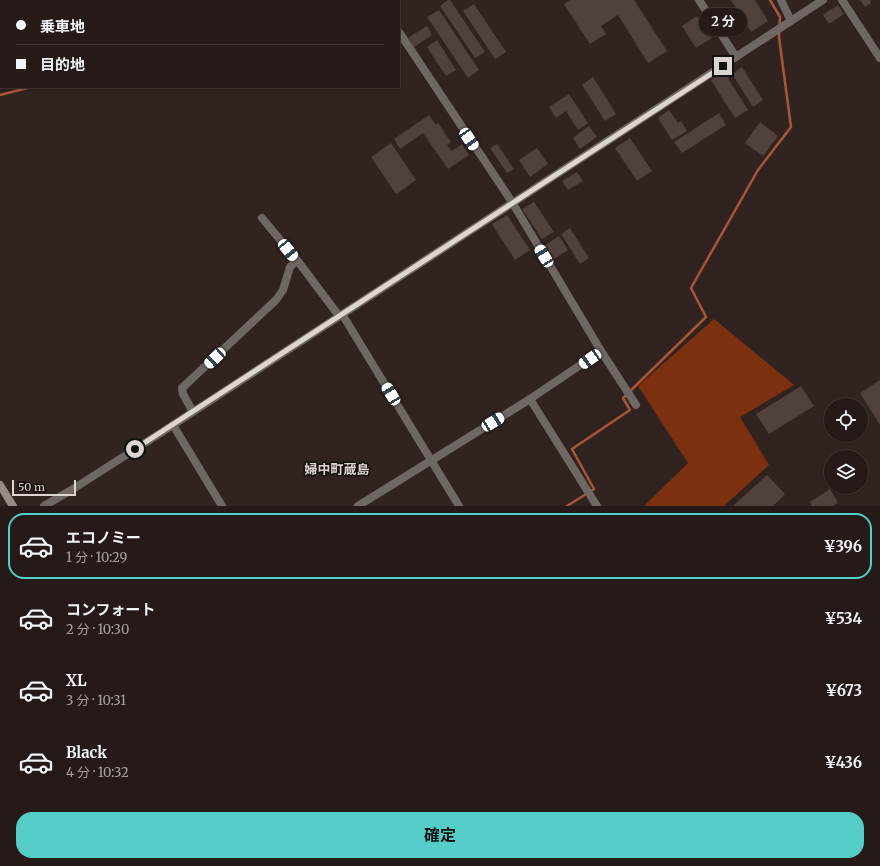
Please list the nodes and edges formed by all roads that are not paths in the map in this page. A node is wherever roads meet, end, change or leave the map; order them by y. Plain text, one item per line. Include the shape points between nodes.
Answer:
1 (699, 0) edge
2 (781, 0) edge
3 (823, 0) edge
4 (842, 0) edge
5 (791, 21) junction
6 (400, 34) edge
7 (736, 57) junction
8 (880, 58) edge
9 (512, 202) junction
10 (262, 218) dead end
11 (297, 260) junction
12 (341, 315) junction
13 (602, 351) junction
14 (530, 399) junction
15 (636, 405) dead end
16 (193, 412) junction
17 (173, 425) junction
18 (431, 461) junction
19 (0, 485) edge
20 (13, 506) edge
21 (44, 506) edge
22 (222, 506) edge
23 (358, 506) edge
24 (459, 506) edge
25 (597, 506) edge

1 - 7 street
2 - 5 street
3 - 5 street
4 - 8 street
5 - 7 street
6 - 9 street
7 - 9 street
9 - 12 street
9 - 13 street
10 - 11 street
11 - 12 street
11 - 16 street via 290,267 283,290 276,300 182,388
12 - 16 street
12 - 18 street
13 - 14 street
13 - 15 street
14 - 18 street
14 - 25 street
16 - 17 street
17 - 21 street
17 - 22 street
18 - 23 street
18 - 24 street
19 - 20 main road

